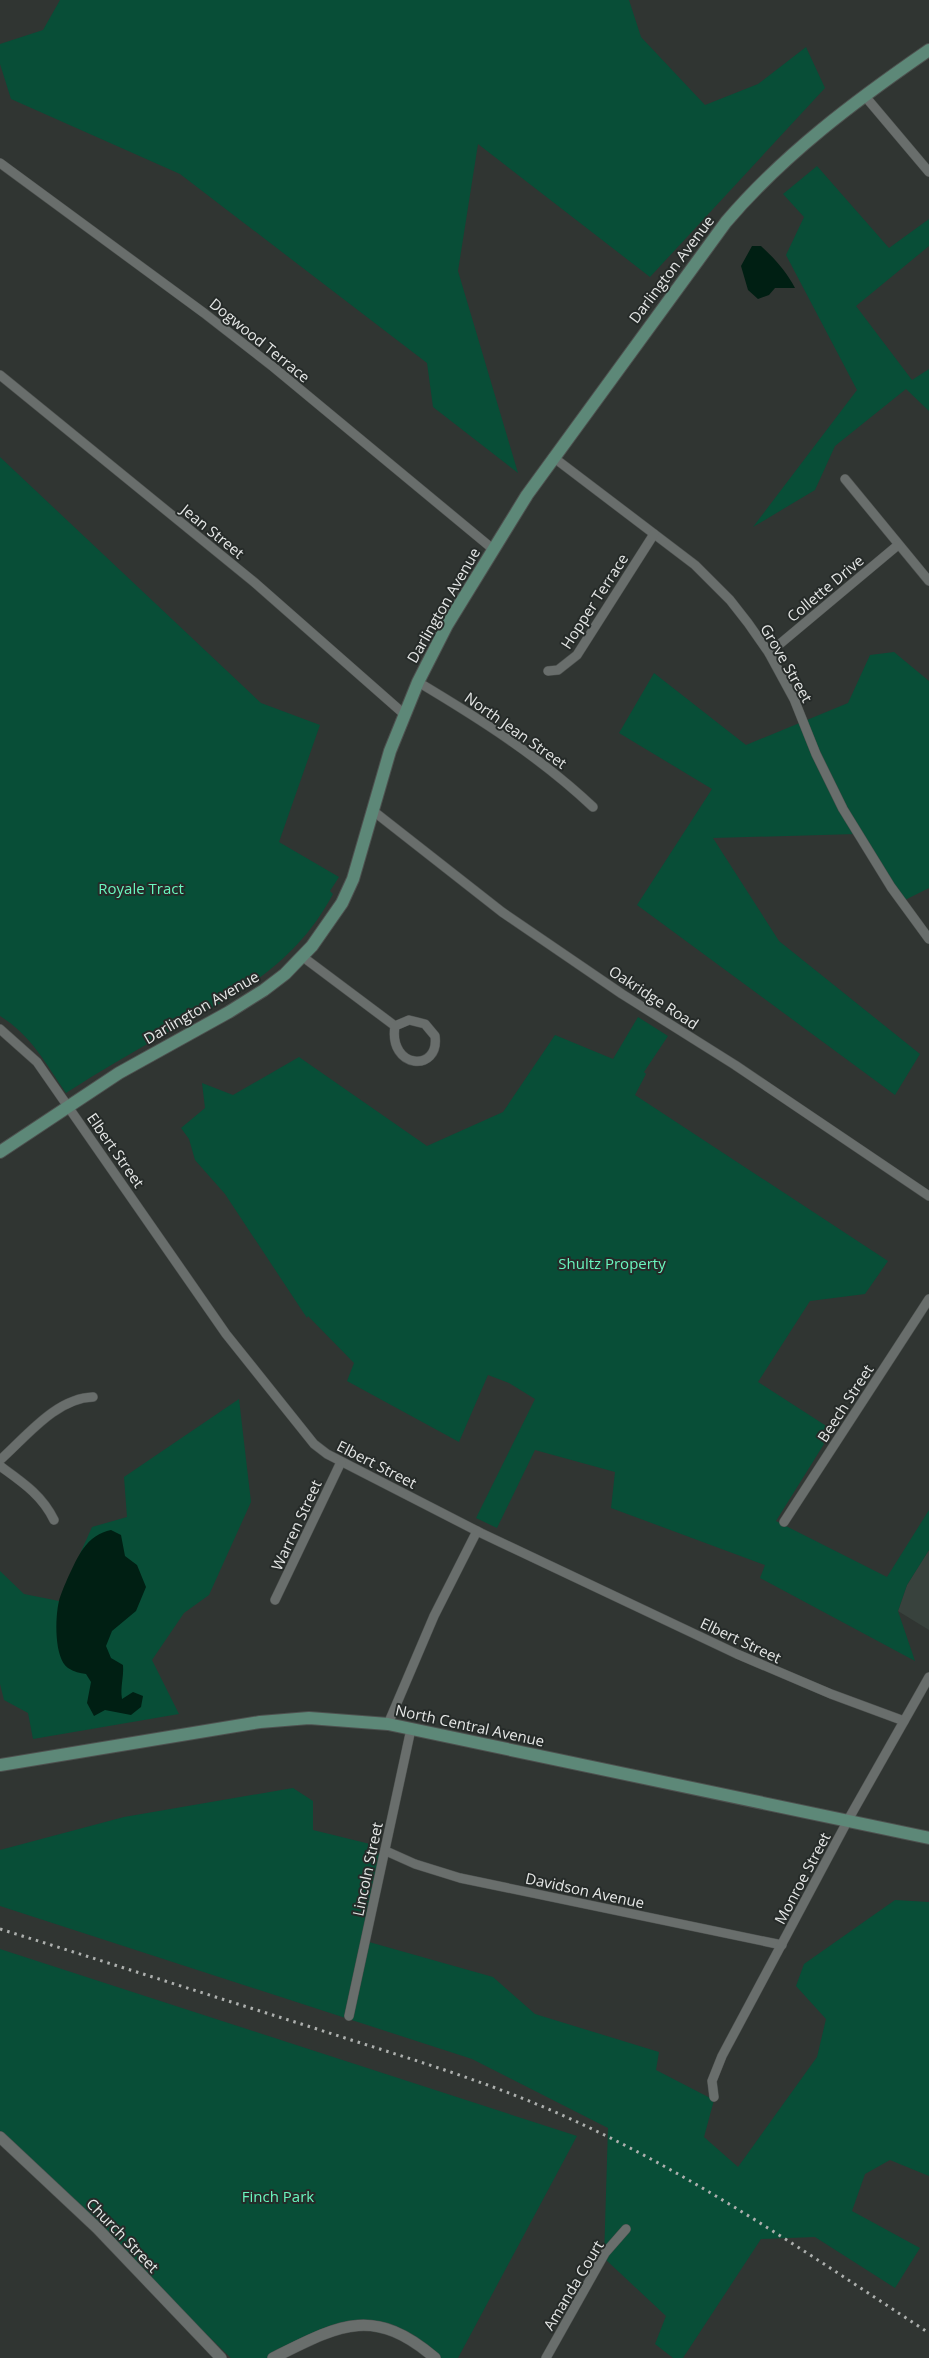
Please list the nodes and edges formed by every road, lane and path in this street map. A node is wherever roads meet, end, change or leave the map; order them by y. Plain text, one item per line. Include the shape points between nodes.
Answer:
1 (929, 50) edge
2 (864, 95) junction
3 (0, 162) edge
4 (929, 172) edge
5 (0, 375) edge
6 (553, 457) junction
7 (845, 479) dead end
8 (654, 534) junction
9 (898, 545) junction
10 (494, 550) junction
11 (929, 581) edge
12 (769, 652) junction
13 (548, 671) dead end
14 (418, 682) junction
15 (404, 714) junction
16 (593, 807) dead end
17 (372, 810) junction
18 (929, 939) edge
19 (303, 957) junction
20 (395, 1026) junction
21 (0, 1029) edge
22 (68, 1105) junction
23 (0, 1152) edge
24 (929, 1196) edge
25 (929, 1299) edge
26 (93, 1397) dead end
27 (0, 1460) edge
28 (341, 1462) junction
29 (0, 1466) edge
30 (54, 1520) dead end
31 (784, 1522) dead end
32 (477, 1531) junction
33 (275, 1600) dead end
34 (929, 1677) edge
35 (904, 1721) junction
36 (388, 1724) junction
37 (412, 1729) junction
38 (0, 1765) edge
39 (848, 1820) junction
40 (929, 1838) edge
41 (386, 1851) junction
42 (782, 1946) junction
43 (349, 2016) dead end
44 (714, 2097) dead end
45 (0, 2137) edge
46 (626, 2229) dead end
47 (220, 2358) edge
48 (274, 2358) edge
49 (435, 2358) edge
50 (546, 2358) edge

1 - 2 main road, Darlington Avenue
2 - 4 street
2 - 6 main road, Darlington Avenue via 779,166 747,198
3 - 10 street, Dogwood Terrace via 272,366
5 - 15 street, Jean Street via 254,582
6 - 8 street, Grove Street
6 - 10 main road, Darlington Avenue
7 - 9 street
8 - 12 street, Grove Street via 709,579
8 - 13 street, Hopper Terrace via 577,655 558,670
9 - 11 street
9 - 12 street, Collette Drive
10 - 14 main road, Darlington Avenue via 447,625
12 - 18 street, Grove Street via 794,699 843,809 891,887
14 - 15 main road, Darlington Avenue
14 - 16 street, North Jean Street via 507,738
15 - 17 main road, Darlington Avenue
17 - 19 main road, Darlington Avenue via 361,855 342,903
17 - 24 street, Oakridge Road via 502,912
19 - 20 street
19 - 22 main road, Darlington Avenue via 271,984 229,1012
20 - 20 street via 394,1042 405,1058 417,1062 424,1060 434,1049 435,1036 425,1024 409,1020
21 - 22 street, Elbert Street via 37,1062
22 - 23 main road, Darlington Avenue
22 - 28 street, Elbert Street via 226,1334 314,1444
25 - 31 street, Beech Street
26 - 27 street via 80,1397 66,1404
28 - 32 street, Elbert Street
28 - 33 street, Warren Street
29 - 30 street via 36,1492
32 - 35 street, Elbert Street via 737,1654
32 - 36 street via 434,1616
34 - 35 street, Monroe Street
35 - 39 street, Monroe Street
36 - 37 main road, North Central Avenue
36 - 38 main road, North Central Avenue via 309,1718 260,1722
37 - 39 main road, North Central Avenue
37 - 41 street, Lincoln Street
39 - 40 main road, North Central Avenue
39 - 42 street, Monroe Street
41 - 42 street, Davidson Avenue via 460,1878
41 - 43 street, Lincoln Street
42 - 44 street, Monroe Street via 722,2056 712,2081
45 - 47 street, Church Street via 97,2228
46 - 50 street, Amanda Court via 605,2253
48 - 49 street via 333,2330 360,2325 392,2330

